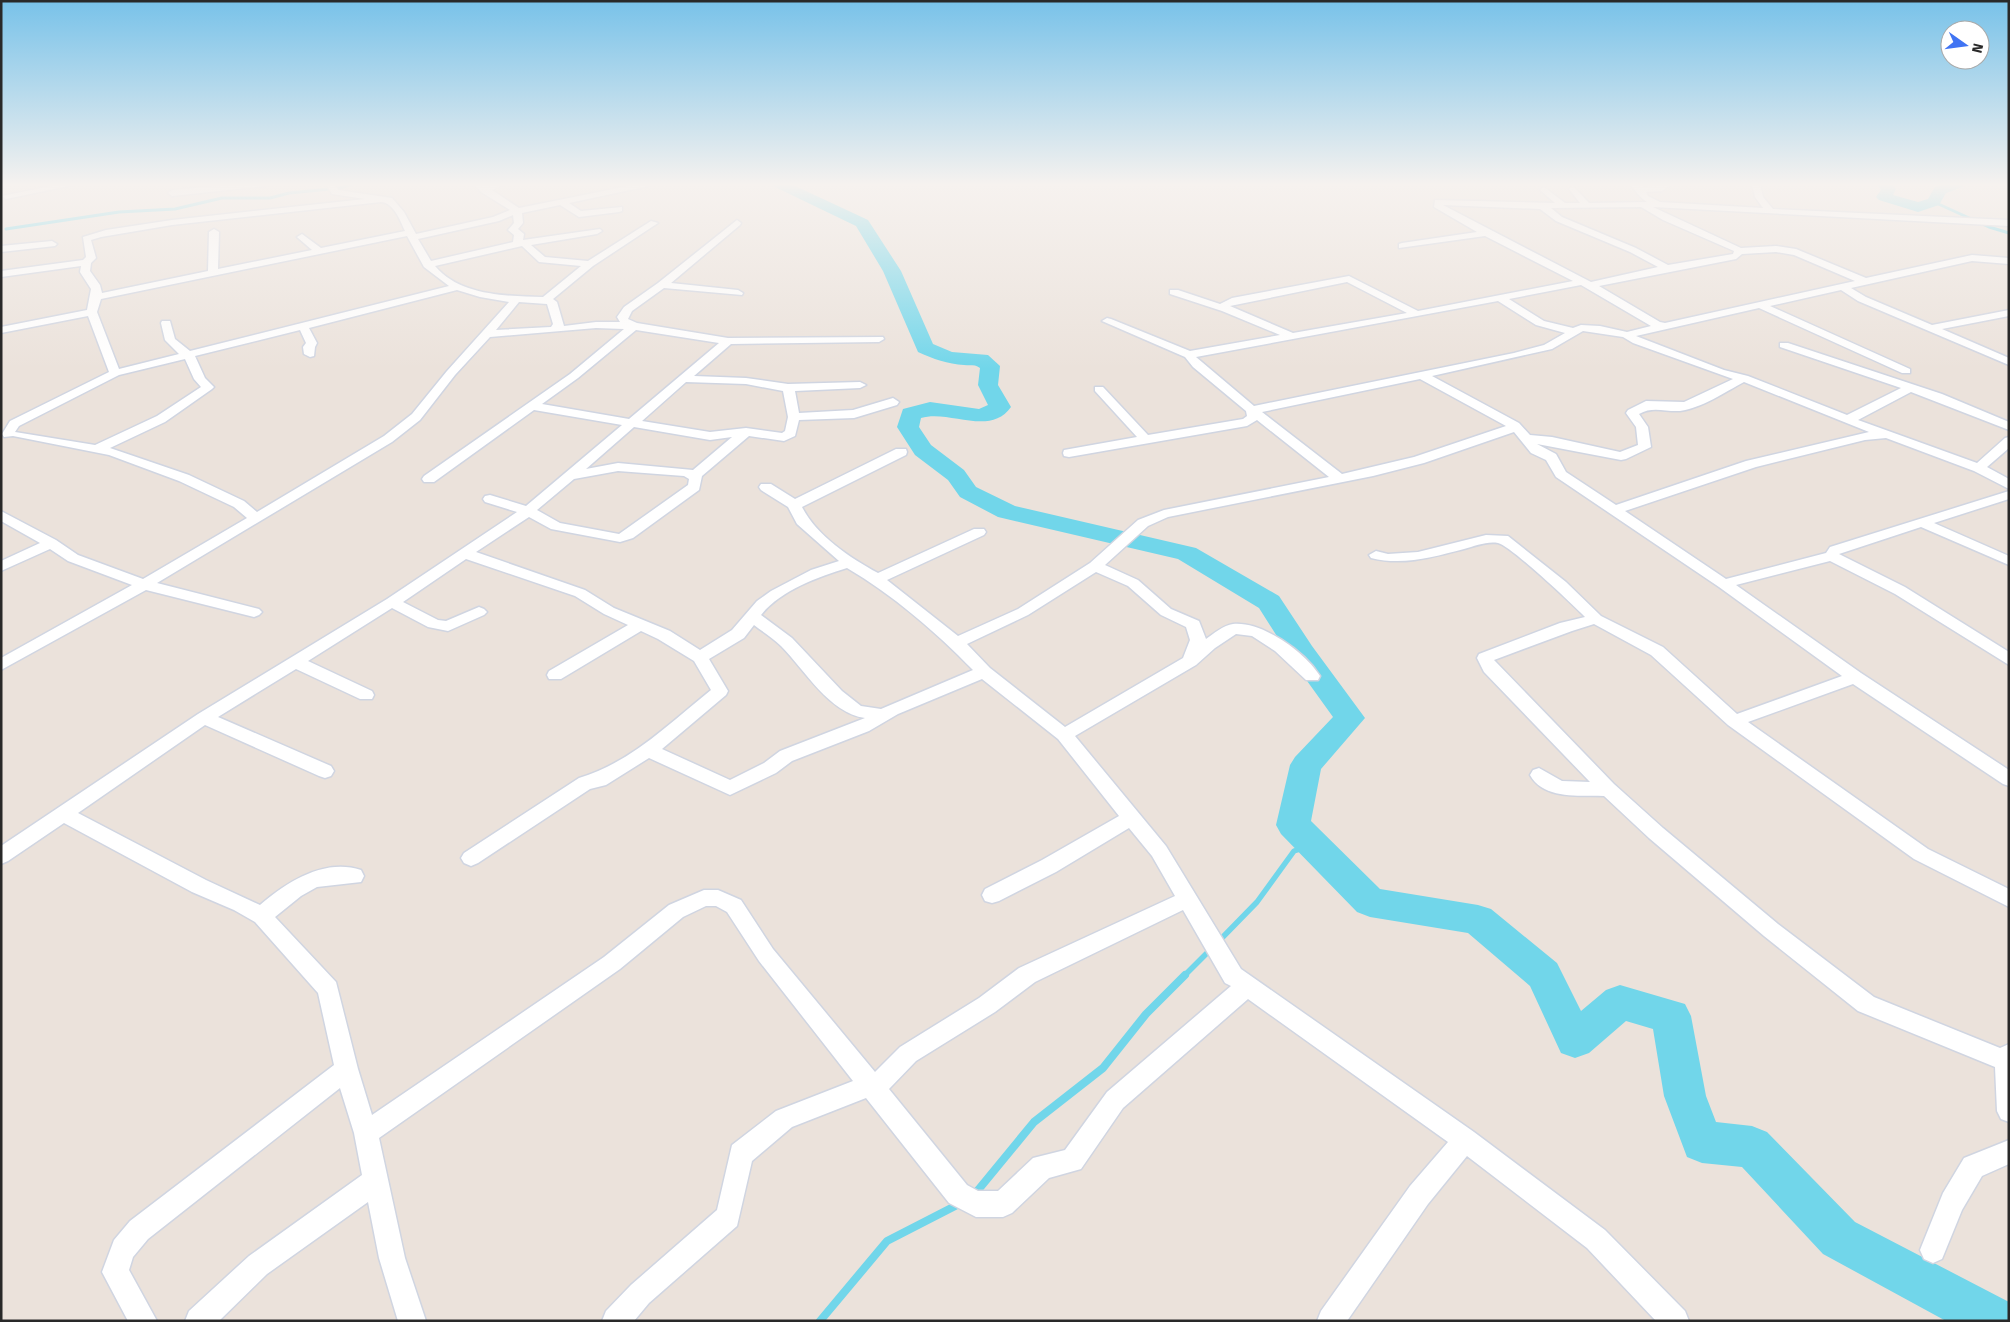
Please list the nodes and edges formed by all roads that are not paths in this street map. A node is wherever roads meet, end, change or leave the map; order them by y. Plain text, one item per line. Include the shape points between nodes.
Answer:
1 (38, 246) edge
2 (88, 246) edge
3 (214, 246) edge
4 (313, 246) edge
5 (344, 246) edge
6 (416, 246) edge
7 (510, 246) edge
8 (527, 246) edge
9 (619, 246) edge
10 (710, 246) edge
11 (1510, 246) edge
12 (1622, 246) edge
13 (1732, 246) edge
14 (1, 250) edge
15 (318, 250) junction
16 (1740, 251) junction
17 (2009, 261) edge
18 (86, 262) junction
19 (590, 264) junction
20 (427, 265) junction
21 (1667, 268) junction
22 (213, 273) junction
23 (1, 274) edge
24 (1864, 281) junction
25 (1584, 284) junction
26 (662, 285) junction
27 (1842, 286) junction
28 (458, 288) junction
29 (1174, 292) dead end
30 (738, 293) dead end
31 (97, 297) junction
32 (1498, 297) junction
33 (515, 300) junction
34 (545, 300) junction
35 (1760, 305) junction
36 (1226, 309) junction
37 (92, 312) junction
38 (2009, 313) edge
39 (1417, 314) junction
40 (1108, 321) dead end
41 (166, 323) dead end
42 (1662, 325) junction
43 (303, 326) junction
44 (634, 326) junction
45 (1932, 328) junction
46 (1, 330) edge
47 (554, 330) junction
48 (1575, 332) junction
49 (488, 334) junction
50 (1627, 335) junction
51 (1291, 336) junction
52 (878, 339) dead end
53 (728, 341) junction
54 (1784, 345) dead end
55 (310, 354) dead end
56 (1189, 354) junction
57 (189, 355) junction
58 (2009, 362) edge
59 (1906, 371) dead end
60 (115, 373) junction
61 (1423, 376) junction
62 (1744, 378) junction
63 (686, 379) junction
64 (860, 385) dead end
65 (788, 388) junction
66 (1910, 388) junction
67 (1098, 389) dead end
68 (893, 402) dead end
69 (532, 406) junction
70 (1252, 410) junction
71 (794, 417) junction
72 (1848, 420) junction
73 (632, 424) junction
74 (1515, 426) junction
75 (2009, 426) edge
76 (746, 432) junction
77 (1888, 434) junction
78 (7, 436) edge
79 (1144, 438) junction
80 (1528, 439) junction
81 (2009, 441) edge
82 (97, 449) junction
83 (902, 452) dead end
84 (1069, 453) dead end
85 (1979, 468) junction
86 (695, 475) junction
87 (570, 476) junction
88 (1338, 478) junction
89 (430, 479) dead end
90 (2009, 485) edge
91 (766, 488) dead end
92 (2009, 495) edge
93 (490, 499) dead end
94 (794, 505) junction
95 (1617, 509) junction
96 (528, 511) junction
97 (1, 516) edge
98 (257, 519) junction
99 (1922, 523) junction
100 (978, 532) dead end
101 (51, 543) junction
102 (466, 554) junction
103 (1376, 555) dead end
104 (1830, 556) junction
105 (2009, 561) edge
106 (849, 564) junction
107 (1095, 566) junction
108 (1, 567) edge
109 (877, 579) junction
110 (1724, 584) junction
111 (146, 585) junction
112 (392, 602) junction
113 (254, 612) dead end
114 (479, 612) dead end
115 (753, 616) junction
116 (1596, 619) junction
117 (639, 624) junction
118 (956, 643) junction
119 (700, 657) junction
120 (2009, 660) edge
121 (1190, 661) junction
122 (296, 662) junction
123 (1, 665) edge
124 (984, 672) junction
125 (555, 675) dead end
126 (1312, 676) dead end
127 (1855, 677) junction
128 (366, 695) dead end
129 (884, 715) junction
130 (204, 718) junction
131 (1734, 721) junction
132 (1064, 735) junction
133 (649, 750) junction
134 (325, 771) dead end
135 (1539, 775) dead end
136 (2009, 779) edge
137 (1608, 789) junction
138 (64, 814) junction
139 (1132, 817) junction
140 (1, 856) edge
141 (471, 858) dead end
142 (354, 876) dead end
143 (992, 895) dead end
144 (1188, 900) junction
145 (2009, 900) edge
146 (262, 916) junction
147 (1247, 986) junction
148 (2008, 1057) edge
149 (346, 1069) junction
150 (871, 1086) junction
151 (2009, 1111) edge
152 (366, 1133) junction
153 (1465, 1140) junction
154 (2009, 1152) edge
155 (375, 1181) junction
156 (1933, 1250) dead end
157 (144, 1321) edge
158 (199, 1321) edge
159 (412, 1321) edge
160 (616, 1321) edge
161 (1332, 1321) edge
162 (1675, 1321) edge

1 - 14 street
2 - 18 street via 91,258
3 - 22 street
4 - 15 street
5 - 15 street
6 - 20 street
7 - 20 street
8 - 19 street via 542,260
9 - 19 street
10 - 26 street
11 - 25 street
12 - 21 street
13 - 16 street
15 - 22 street
16 - 21 street via 1736,256
16 - 24 street via 1776,249 1796,252
17 - 24 street via 1972,258
18 - 23 street
18 - 31 street via 85,272 94,281
19 - 34 street
20 - 28 street
21 - 25 street
22 - 31 street
24 - 27 street
25 - 32 street
25 - 42 street via 1658,326
26 - 30 street
26 - 44 street via 622,317
27 - 35 street
27 - 45 street via 1862,299
28 - 33 street
28 - 43 street
29 - 36 street
31 - 37 street
32 - 39 street
32 - 48 street via 1540,323
33 - 34 street
33 - 49 street
34 - 47 street via 552,302 559,325
35 - 42 street
35 - 59 street
36 - 39 street via 1224,305 1232,301 1343,278
36 - 51 street
37 - 46 street
37 - 60 street
38 - 45 street
39 - 51 street
40 - 56 street
41 - 57 street via 170,340
42 - 50 street
43 - 55 street via 312,343
43 - 57 street
44 - 47 street via 596,325
44 - 53 street
44 - 69 street
45 - 58 street
47 - 49 street
48 - 50 street via 1580,328 1600,329
48 - 61 street via 1548,347
49 - 98 street via 409,422 388,439
50 - 62 street via 1720,372
51 - 56 street
52 - 53 street
53 - 63 street
54 - 66 street
56 - 70 street via 1197,365
57 - 60 street
57 - 82 street via 200,379 208,387 161,419
60 - 78 street via 14,424
61 - 70 street
61 - 74 street
62 - 72 street
62 - 80 street via 1688,405 1646,405 1632,413 1642,428 1645,447 1621,456
63 - 65 street via 746,381
63 - 73 street
64 - 65 street
65 - 71 street
66 - 72 street
66 - 75 street
67 - 79 street
68 - 71 street via 854,414
69 - 73 street
69 - 89 street
70 - 79 street via 1253,417 1247,422
70 - 88 street
71 - 76 street via 791,433 784,437
72 - 77 street
73 - 76 street via 710,436
73 - 87 street
74 - 80 street
74 - 88 street via 1503,433 1420,460
76 - 86 street
77 - 85 street
77 - 95 street via 1865,436 1751,464
78 - 82 street
79 - 84 street
80 - 95 street via 1536,450 1551,457 1561,474
81 - 85 street
82 - 98 street via 184,478 239,504
83 - 94 street
85 - 90 street
86 - 87 street via 618,467
86 - 96 street via 694,486 620,538 556,526
87 - 96 street
88 - 107 street via 1164,514 1143,523
91 - 94 street
92 - 99 street
93 - 96 street
94 - 106 street via 802,521
95 - 110 street
96 - 102 street
97 - 101 street
98 - 111 street
99 - 104 street via 1835,550
99 - 105 street
100 - 109 street
101 - 108 street
101 - 111 street via 73,558
102 - 112 street
102 - 117 street via 580,593
103 - 116 street via 1388,558 1418,556 1486,539 1503,539 1561,585
104 - 110 street
104 - 120 street via 1899,589
106 - 109 street
106 - 115 street via 816,573 776,594
107 - 118 street via 1023,612
107 - 121 street via 1133,583 1166,612 1193,624 1198,640
109 - 118 street
110 - 127 street
111 - 113 street
111 - 123 street
112 - 114 street via 434,624 448,626
112 - 122 street
115 - 119 street via 738,634
115 - 129 street via 786,642 836,695 856,711
116 - 131 street via 1657,651
116 - 137 street via 1485,658 1490,668
117 - 119 street
117 - 125 street
118 - 124 street
119 - 133 street via 720,691
121 - 126 street via 1208,644 1233,629 1256,631 1282,647
121 - 132 street
122 - 128 street
122 - 130 street
124 - 129 street
124 - 132 street
127 - 131 street
127 - 136 street
129 - 133 street via 863,727 786,756 730,788
130 - 134 street
130 - 138 street
131 - 145 street via 1921,854
132 - 139 street
133 - 141 street via 600,780 585,783
135 - 137 street via 1559,788
137 - 148 street via 1771,930 1866,1004
138 - 140 street
138 - 146 street
139 - 143 street
139 - 144 street via 1159,851
142 - 146 street via 332,875 312,879 288,893
144 - 147 street via 1233,976
144 - 150 street via 1028,975 987,1005 908,1054 882,1080
146 - 149 street via 328,988
147 - 150 street via 1115,1100 1072,1160 1042,1167 1003,1204 967,1199
147 - 153 street
148 - 151 street
149 - 152 street
149 - 157 street via 140,1230 123,1249 115,1272
150 - 152 street via 766,955 734,906 718,898 704,898 676,911 612,962
150 - 160 street via 784,1119 741,1154 728,1216 640,1294
152 - 155 street
153 - 161 street via 1419,1195
153 - 162 street via 1596,1239
154 - 156 street via 1974,1167 1952,1202
155 - 158 street via 258,1265
155 - 159 street via 392,1258

